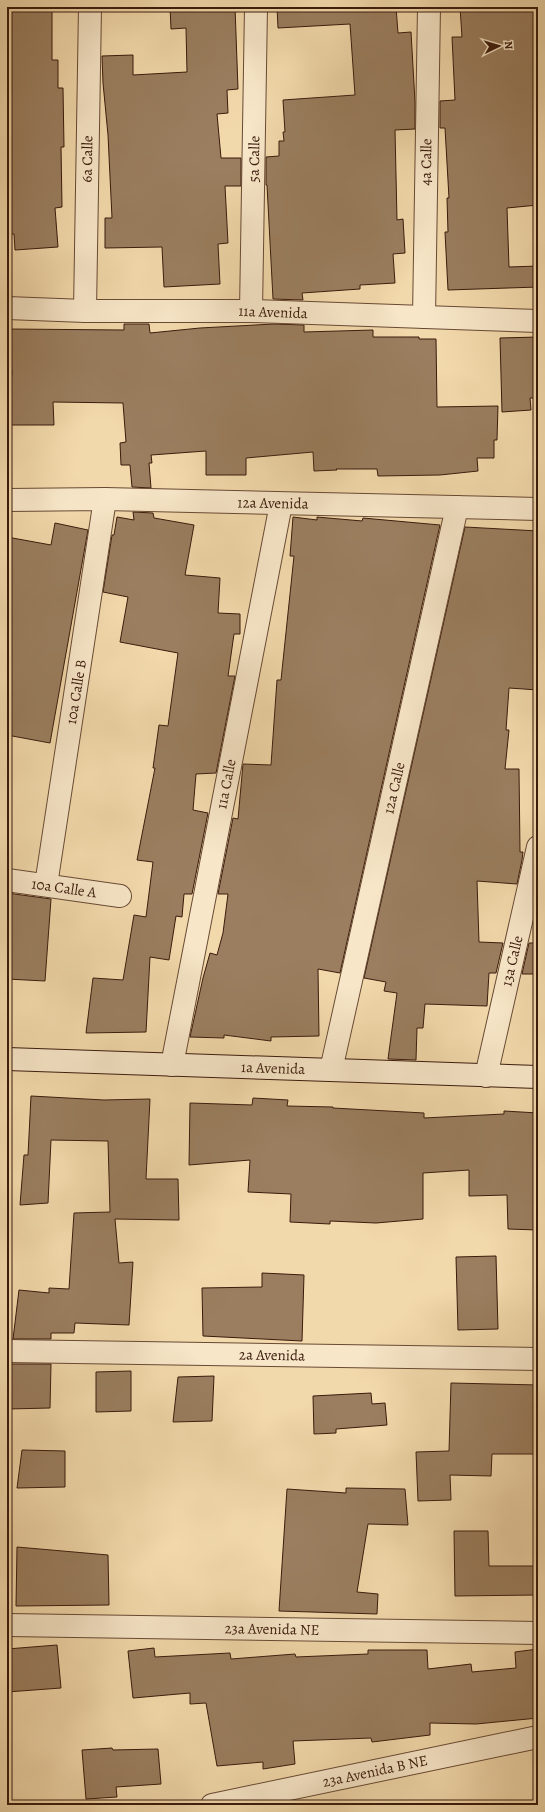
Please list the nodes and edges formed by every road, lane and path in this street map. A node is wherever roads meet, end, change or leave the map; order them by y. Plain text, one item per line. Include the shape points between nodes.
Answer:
1 (90, 7) edge
2 (256, 7) edge
3 (429, 7) edge
4 (7, 308) edge
5 (85, 311) junction
6 (251, 311) junction
7 (424, 317) junction
8 (538, 321) edge
9 (105, 499) junction
10 (7, 500) edge
11 (281, 504) junction
12 (457, 507) junction
13 (538, 509) edge
14 (538, 847) edge
15 (7, 880) edge
16 (46, 886) junction
17 (120, 896) dead end
18 (7, 1059) edge
19 (172, 1065) junction
20 (331, 1070) junction
21 (486, 1076) junction
22 (538, 1077) edge
23 (7, 1351) edge
24 (538, 1359) edge
25 (7, 1626) edge
26 (538, 1634) edge
27 (538, 1737) edge
28 (212, 1805) edge

1 - 5 street, 6a Calle
2 - 6 street, 5a Calle
3 - 7 street, 4a Calle
4 - 5 street, 11a Avenida
5 - 6 street, 11a Avenida
6 - 7 street, 11a Avenida
7 - 8 street, 11a Avenida
9 - 10 street, 12a Avenida
9 - 11 street, 12a Avenida
9 - 16 street, 10a Calle B
11 - 12 street, 12a Avenida
11 - 19 street, 11a Calle
12 - 13 street, 12a Avenida
12 - 20 street, 12a Calle
14 - 21 street, 13a Calle
15 - 16 street, 10a Calle A
16 - 17 street, 10a Calle A
18 - 19 street, 1a Avenida
19 - 20 street, 1a Avenida
20 - 21 street, 1a Avenida
21 - 22 street, 1a Avenida
23 - 24 street, 2a Avenida
25 - 26 street, 23a Avenida NE
27 - 28 street, 23a Avenida B NE

